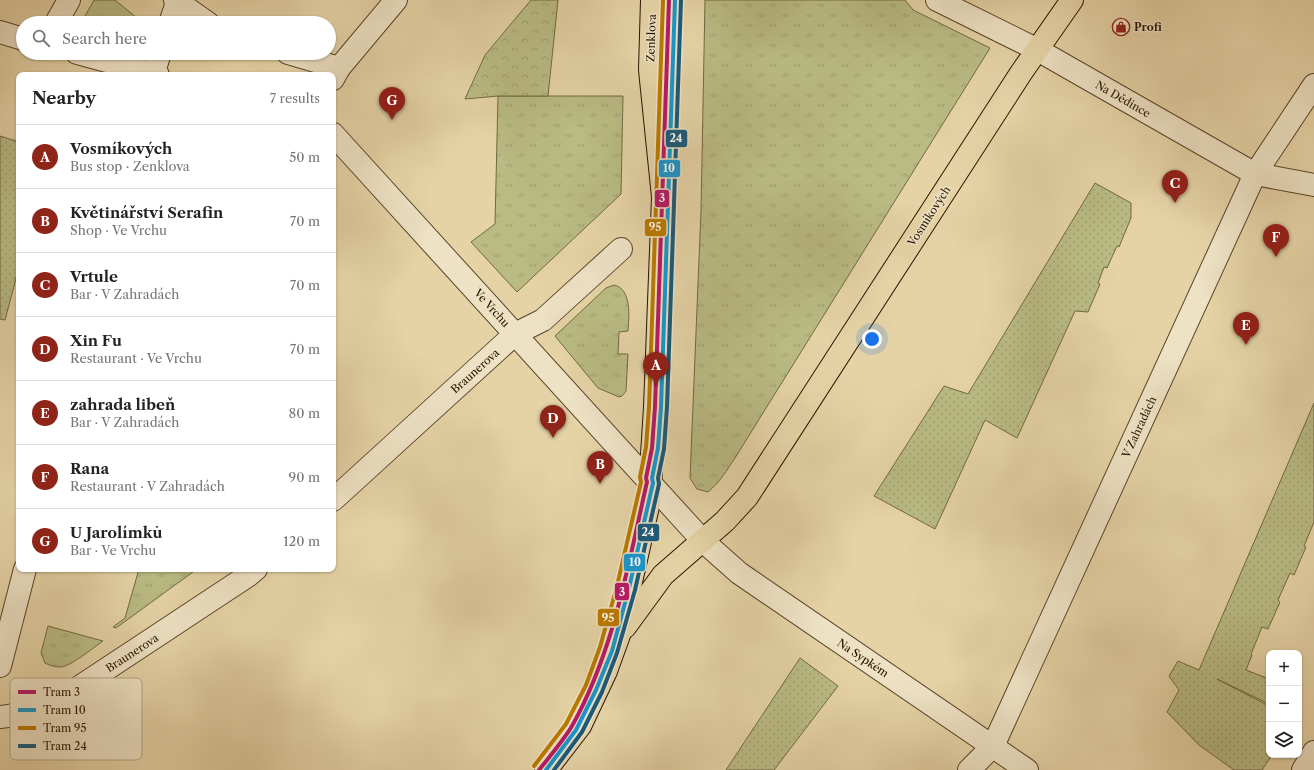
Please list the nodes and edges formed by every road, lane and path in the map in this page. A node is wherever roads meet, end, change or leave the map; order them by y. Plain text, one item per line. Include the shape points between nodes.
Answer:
1 (69, 0) edge
2 (177, 0) edge
3 (396, 0) edge
4 (652, 0) edge
5 (937, 0) edge
6 (1072, 0) edge
7 (60, 16) edge
8 (172, 16) edge
9 (199, 16) edge
10 (0, 32) edge
11 (16, 37) edge
12 (1036, 50) junction
13 (102, 60) edge
14 (158, 60) edge
15 (304, 60) edge
16 (144, 72) edge
17 (156, 72) edge
18 (331, 72) edge
19 (336, 74) edge
20 (1314, 85) edge
21 (336, 137) edge
22 (1255, 174) junction
23 (1314, 185) edge
24 (621, 249) dead end
25 (515, 334) junction
26 (651, 483) junction
27 (336, 497) edge
28 (703, 540) junction
29 (24, 572) edge
30 (253, 572) edge
31 (619, 635) junction
32 (0, 666) edge
33 (93, 678) edge
34 (10, 716) edge
35 (0, 717) edge
36 (993, 746) junction
37 (1314, 752) edge
38 (546, 770) edge
39 (969, 770) edge
40 (1028, 770) edge
41 (1304, 770) edge

1 - 7 street
2 - 8 street
2 - 9 street
3 - 19 street
4 - 26 main road, Zenklova via 650,70 663,197
5 - 12 street, Na Dědince
6 - 12 main road, Vosmíkových
10 - 11 street
12 - 22 street, Na Dědince
12 - 28 main road, Vosmíkových via 747,497 726,521
13 - 16 street
14 - 17 street
15 - 18 street
20 - 22 street, V Zahradách
21 - 25 street, Ve Vrchu
22 - 23 street, Na Dědince
22 - 36 street, V Zahradách
24 - 25 street, Braunerova via 543,320
25 - 26 street, Ve Vrchu
25 - 27 street, Braunerova
26 - 28 street
26 - 31 main road, Zenklova
28 - 31 main road, Vosmíkových via 663,575
28 - 36 street, Na Sypkém via 739,573
29 - 32 street
30 - 33 street, Braunerova
31 - 38 main road, Zenklova via 606,671 580,726
34 - 35 street, Braunerova
36 - 39 street, V Zahradách
36 - 40 street, Na Sypkém
37 - 41 street

